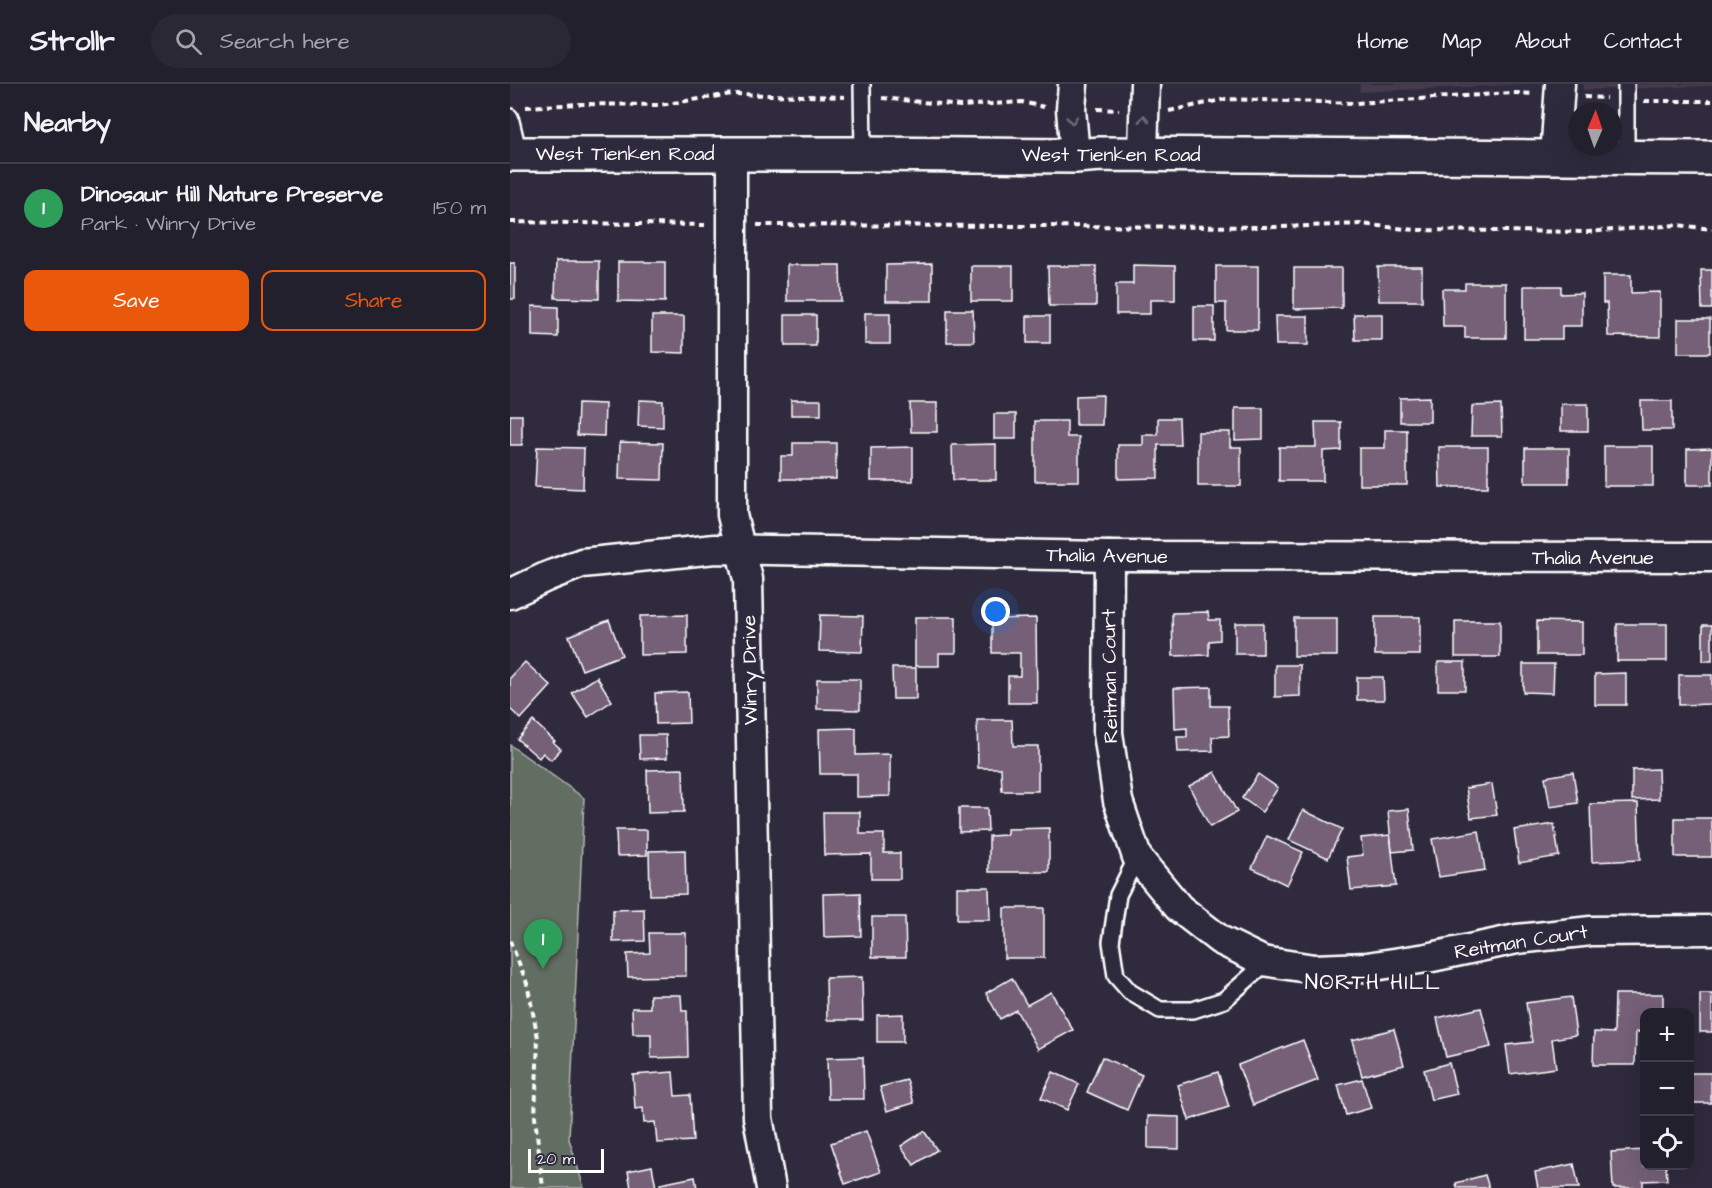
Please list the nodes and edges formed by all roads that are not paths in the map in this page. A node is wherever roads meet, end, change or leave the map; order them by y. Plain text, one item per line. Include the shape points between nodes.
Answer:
1 (1626, 84) edge
2 (1560, 90) edge
3 (862, 91) edge
4 (1072, 96) edge
5 (1144, 97) edge
6 (516, 112) edge
7 (514, 154) edge
8 (732, 154) junction
9 (863, 154) junction
10 (1143, 154) junction
11 (1075, 156) junction
12 (1626, 156) junction
13 (1555, 157) junction
14 (1712, 158) edge
15 (739, 548) junction
16 (1109, 556) junction
17 (1712, 557) edge
18 (510, 594) edge
19 (1137, 857) junction
20 (1712, 930) edge
21 (1268, 962) junction
22 (771, 1188) edge

1 - 12 lane
2 - 13 street
3 - 9 lane
4 -> 11 street
10 -> 5 street
6 - 7 lane
7 - 8 main road, West Tienken Road
8 - 9 main road, West Tienken Road
8 - 15 street, Winry Drive via 732,515
9 - 11 main road, West Tienken Road
10 - 11 main road, West Tienken Road
10 - 13 main road, West Tienken Road
12 - 13 main road, West Tienken Road
12 - 14 main road, West Tienken Road
15 - 16 street, Thalia Avenue
15 - 18 street, Thalia Avenue via 582,563
15 - 22 street, Winry Drive via 748,579 758,1118
16 - 17 street, Thalia Avenue
16 - 19 street, Reitman Court via 1108,734 1118,801
19 - 21 street, Reitman Court via 1179,908 1220,940
19 - 21 lane via 1118,895 1111,942 1116,976 1130,992 1160,1010 1193,1010 1224,1000
20 - 21 street, Reitman Court via 1570,933 1367,967 1314,969

